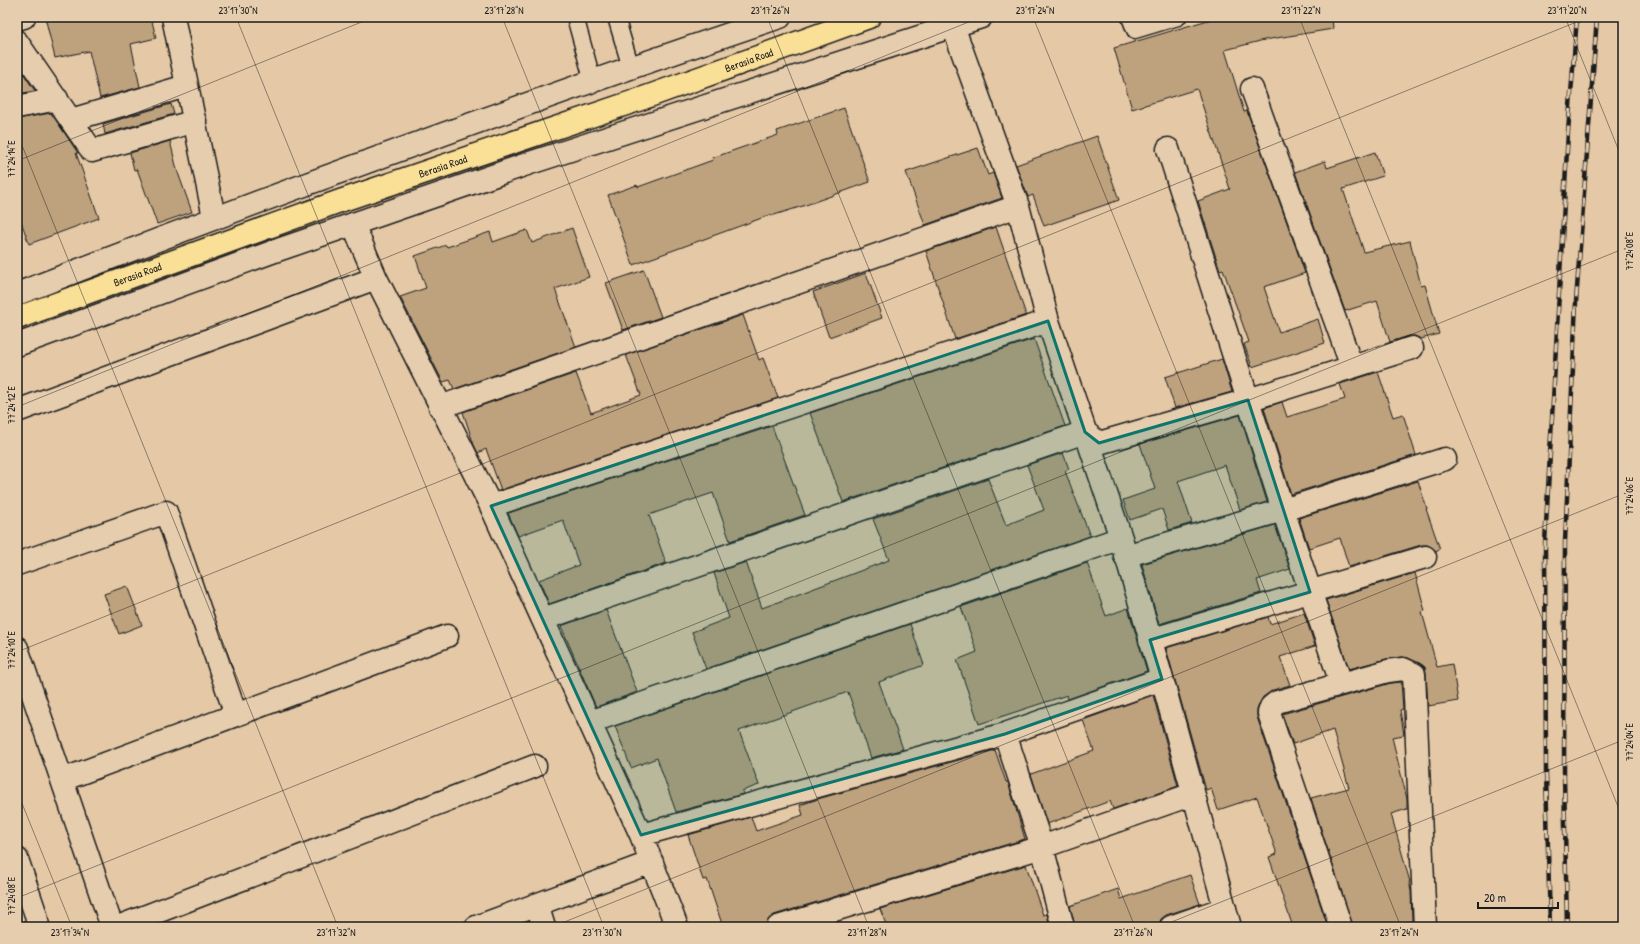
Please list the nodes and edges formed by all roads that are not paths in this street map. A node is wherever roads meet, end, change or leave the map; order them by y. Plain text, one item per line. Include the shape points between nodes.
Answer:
1 (24, 17) edge
2 (173, 17) edge
3 (575, 17) edge
4 (616, 17) edge
5 (780, 17) edge
6 (869, 17) edge
7 (981, 17) edge
8 (1130, 17) edge
9 (1178, 17) edge
10 (17, 19) edge
11 (953, 26) junction
12 (17, 42) edge
13 (631, 68) junction
14 (593, 82) junction
15 (186, 86) junction
16 (1252, 90) dead end
17 (57, 99) junction
18 (17, 107) edge
19 (71, 120) junction
20 (195, 121) junction
21 (1168, 149) dead end
22 (1018, 206) junction
23 (214, 218) junction
24 (353, 224) junction
25 (376, 278) junction
26 (17, 294) edge
27 (18, 318) edge
28 (1048, 321) junction
29 (17, 345) edge
30 (1412, 348) dead end
31 (1352, 367) junction
32 (1248, 400) junction
33 (440, 407) junction
34 (17, 411) edge
35 (1085, 432) junction
36 (1445, 459) dead end
37 (491, 506) junction
38 (1283, 510) junction
39 (1123, 547) junction
40 (1425, 557) dead end
41 (17, 564) edge
42 (1310, 592) junction
43 (542, 619) junction
44 (447, 636) dead end
45 (1150, 640) junction
46 (17, 648) edge
47 (1162, 679) junction
48 (1341, 683) junction
49 (236, 715) junction
50 (590, 722) junction
51 (1005, 734) junction
52 (535, 766) dead end
53 (62, 780) junction
54 (1193, 794) junction
55 (641, 835) junction
56 (1042, 847) junction
57 (17, 859) edge
58 (652, 862) junction
59 (537, 905) junction
60 (1228, 918) edge
61 (36, 927) edge
62 (112, 927) edge
63 (118, 927) edge
64 (476, 927) edge
65 (544, 927) edge
66 (677, 927) edge
67 (778, 927) edge
68 (1063, 927) edge
69 (1171, 927) edge
70 (1341, 927) edge
71 (1425, 927) edge

1 - 10 street
2 - 15 street
3 - 14 lane
4 - 13 lane
5 - 13 street
6 - 27 main road, Berasia Road via 638,100 340,201
7 - 11 street
8 - 9 lane via 1135,30
11 - 22 street
11 - 24 street via 530,163
12 - 17 street
13 - 14 street
14 - 23 street
15 - 19 street
15 - 20 street
16 - 31 street
17 - 18 street
17 - 19 street
19 - 20 street via 92,151
20 - 23 street
21 - 32 street
22 - 28 street
22 - 33 street
23 - 26 street
24 - 25 street
24 - 29 street
25 - 33 street
25 - 34 street
28 - 35 street
28 - 37 street
30 - 31 street
31 - 32 street
32 - 35 street via 1099,443
32 - 38 street
33 - 37 street
35 - 39 street
35 - 43 street
36 - 38 street
37 - 43 street
38 - 39 street
38 - 42 street
39 - 45 street
39 - 50 street
40 - 42 street
41 - 49 street via 166,512
42 - 45 street
42 - 48 street
43 - 50 street
44 - 49 street
45 - 47 street
46 - 53 street
47 - 51 street
47 - 54 street
48 - 70 street via 1277,702 1269,713
48 - 71 street via 1403,669 1414,674
49 - 53 street
50 - 55 street
51 - 55 street
51 - 56 street
52 - 63 street
53 - 62 street
54 - 56 street
54 - 60 street
55 - 58 street
56 - 67 street
56 - 68 street
57 - 61 street via 36,915
58 - 59 street
58 - 66 street
59 - 64 street
59 - 65 street
60 - 69 street

